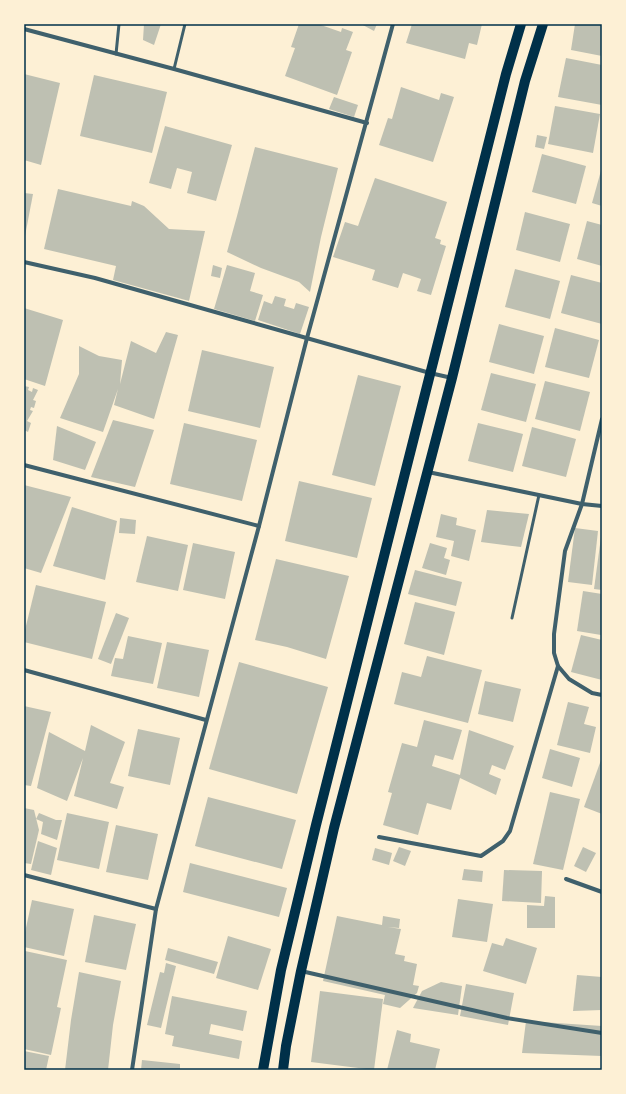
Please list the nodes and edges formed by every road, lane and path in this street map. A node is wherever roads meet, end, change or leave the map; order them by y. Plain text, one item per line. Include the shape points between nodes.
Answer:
1 (119, 24) edge
2 (185, 24) edge
3 (393, 24) edge
4 (521, 24) edge
5 (543, 24) edge
6 (24, 29) edge
7 (116, 54) junction
8 (174, 69) junction
9 (367, 123) junction
10 (24, 262) edge
11 (307, 338) junction
12 (430, 373) junction
13 (452, 378) junction
14 (602, 419) edge
15 (24, 465) edge
16 (428, 472) junction
17 (539, 495) junction
18 (582, 504) junction
19 (602, 506) edge
20 (259, 526) junction
21 (512, 618) dead end
22 (558, 666) junction
23 (24, 670) edge
24 (602, 695) edge
25 (206, 720) junction
26 (379, 837) dead end
27 (24, 875) edge
28 (566, 879) dead end
29 (602, 892) edge
30 (156, 909) junction
31 (301, 971) junction
32 (602, 1033) edge
33 (132, 1070) edge
34 (263, 1070) edge
35 (283, 1070) edge

1 - 7 lane
2 - 8 lane
3 - 9 street
4 - 12 main road
5 - 13 main road via 525,81
6 - 7 street
7 - 8 street
8 - 9 street
9 - 11 street
10 - 11 street via 95,278
11 - 12 street
11 - 20 street
12 - 13 street
12 - 34 main road via 283,962
13 - 16 main road
14 - 18 street
15 - 20 street
16 - 17 street
16 - 31 main road via 334,828
17 - 18 street
17 - 21 lane
18 - 19 street
18 - 22 street via 565,551 554,634 554,653
20 - 25 street
22 - 24 street via 569,678 592,693
22 - 26 street via 510,831 503,841 482,856
23 - 25 street
25 - 30 street
27 - 30 street
28 - 29 street
30 - 33 street
31 - 32 street via 507,1018
31 - 35 main road

